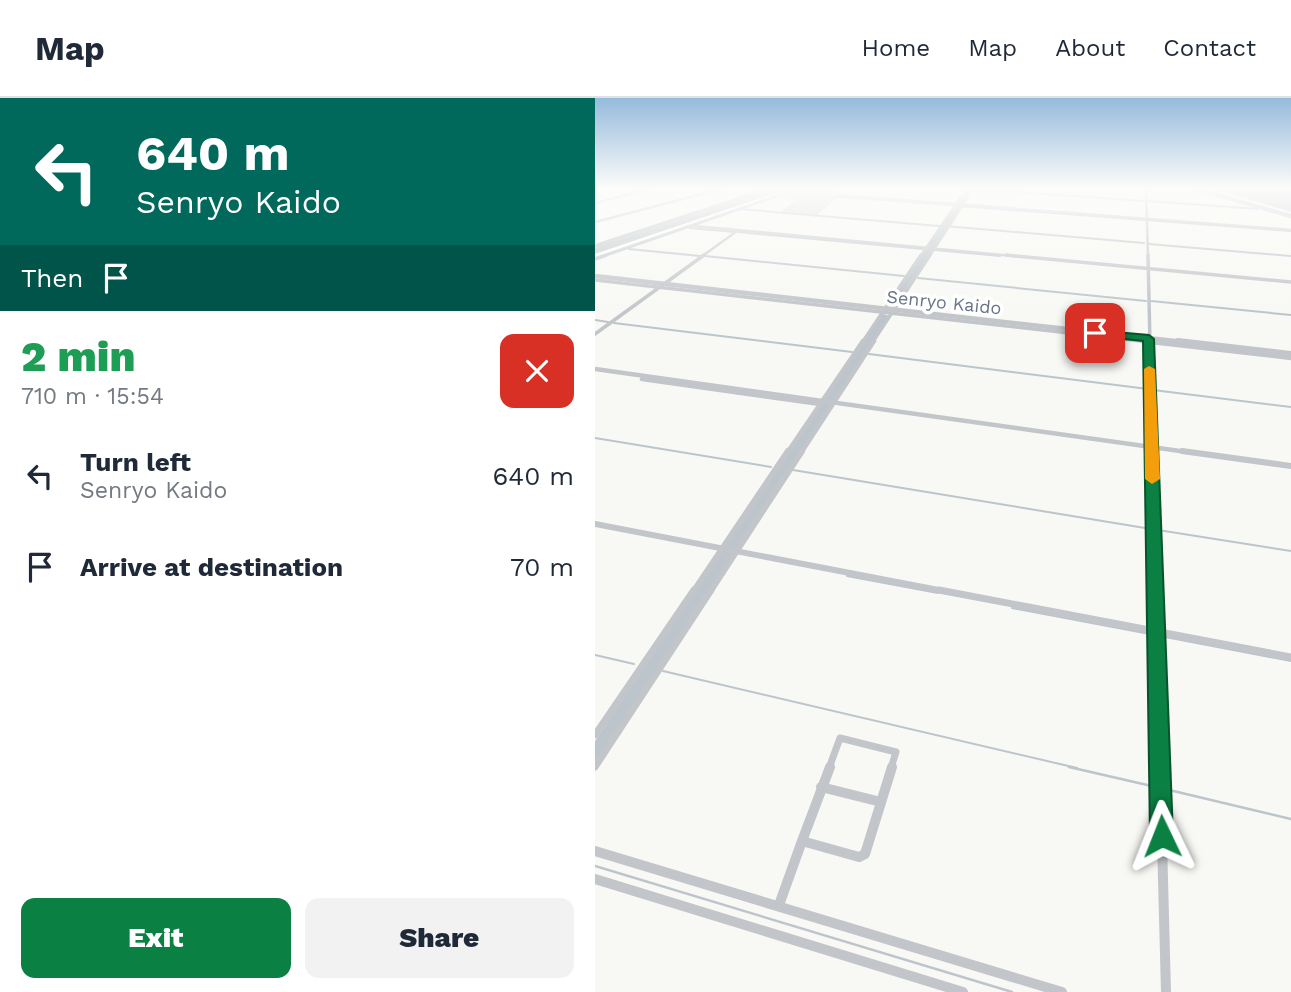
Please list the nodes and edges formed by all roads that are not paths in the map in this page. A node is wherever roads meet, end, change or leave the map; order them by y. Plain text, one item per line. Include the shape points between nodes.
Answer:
1 (641, 230) edge
2 (641, 230) edge
3 (676, 230) edge
4 (724, 230) edge
5 (944, 230) edge
6 (944, 230) edge
7 (1146, 230) edge
8 (637, 231) junction
9 (737, 231) junction
10 (595, 245) edge
11 (930, 249) junction
12 (595, 257) edge
13 (1147, 269) junction
14 (911, 276) junction
15 (595, 278) edge
16 (1291, 282) edge
17 (661, 286) junction
18 (883, 311) junction
19 (893, 312) junction
20 (595, 334) edge
21 (1149, 341) junction
22 (860, 354) junction
23 (1291, 356) edge
24 (595, 371) edge
25 (823, 402) junction
26 (832, 403) junction
27 (1152, 448) junction
28 (1291, 466) edge
29 (787, 467) junction
30 (595, 524) edge
31 (732, 551) junction
32 (1156, 634) junction
33 (1291, 657) edge
34 (654, 664) junction
35 (595, 735) edge
36 (595, 767) edge
37 (821, 787) junction
38 (881, 802) junction
39 (801, 841) junction
40 (595, 851) edge
41 (595, 879) edge
42 (779, 905) junction
43 (963, 992) edge
44 (1062, 992) edge
45 (1166, 992) edge

1 - 8 street
2 - 8 street
3 - 12 main road
4 - 9 street
5 - 11 street
6 - 11 street
7 - 13 street
8 - 10 street
9 - 11 street
9 - 17 street
11 - 13 street
11 - 14 street
11 - 14 street
13 - 16 street
13 - 21 street
14 - 18 street
14 - 19 street
15 - 17 street, Senryo Kaido
17 - 18 street, Senryo Kaido
17 - 20 street
18 - 19 street, Senryo Kaido
18 - 22 street
19 - 21 street, Senryo Kaido
19 - 22 street
21 - 23 street, Senryo Kaido
21 - 27 street
22 - 25 street
22 - 26 street
24 - 25 street
25 - 26 street
25 - 29 street
26 - 27 street
26 - 29 street
27 - 28 street
27 - 32 street
29 - 31 street
29 - 31 street
30 - 31 street
31 - 32 street
31 - 34 street
31 - 34 street
32 - 33 street
32 - 45 street
34 - 35 street
34 - 36 street
37 - 38 street
37 - 38 street via 839,738 896,752
37 - 39 street
38 - 39 street via 865,854 859,857
39 - 42 street
40 - 42 street
41 - 43 street
42 - 44 street

